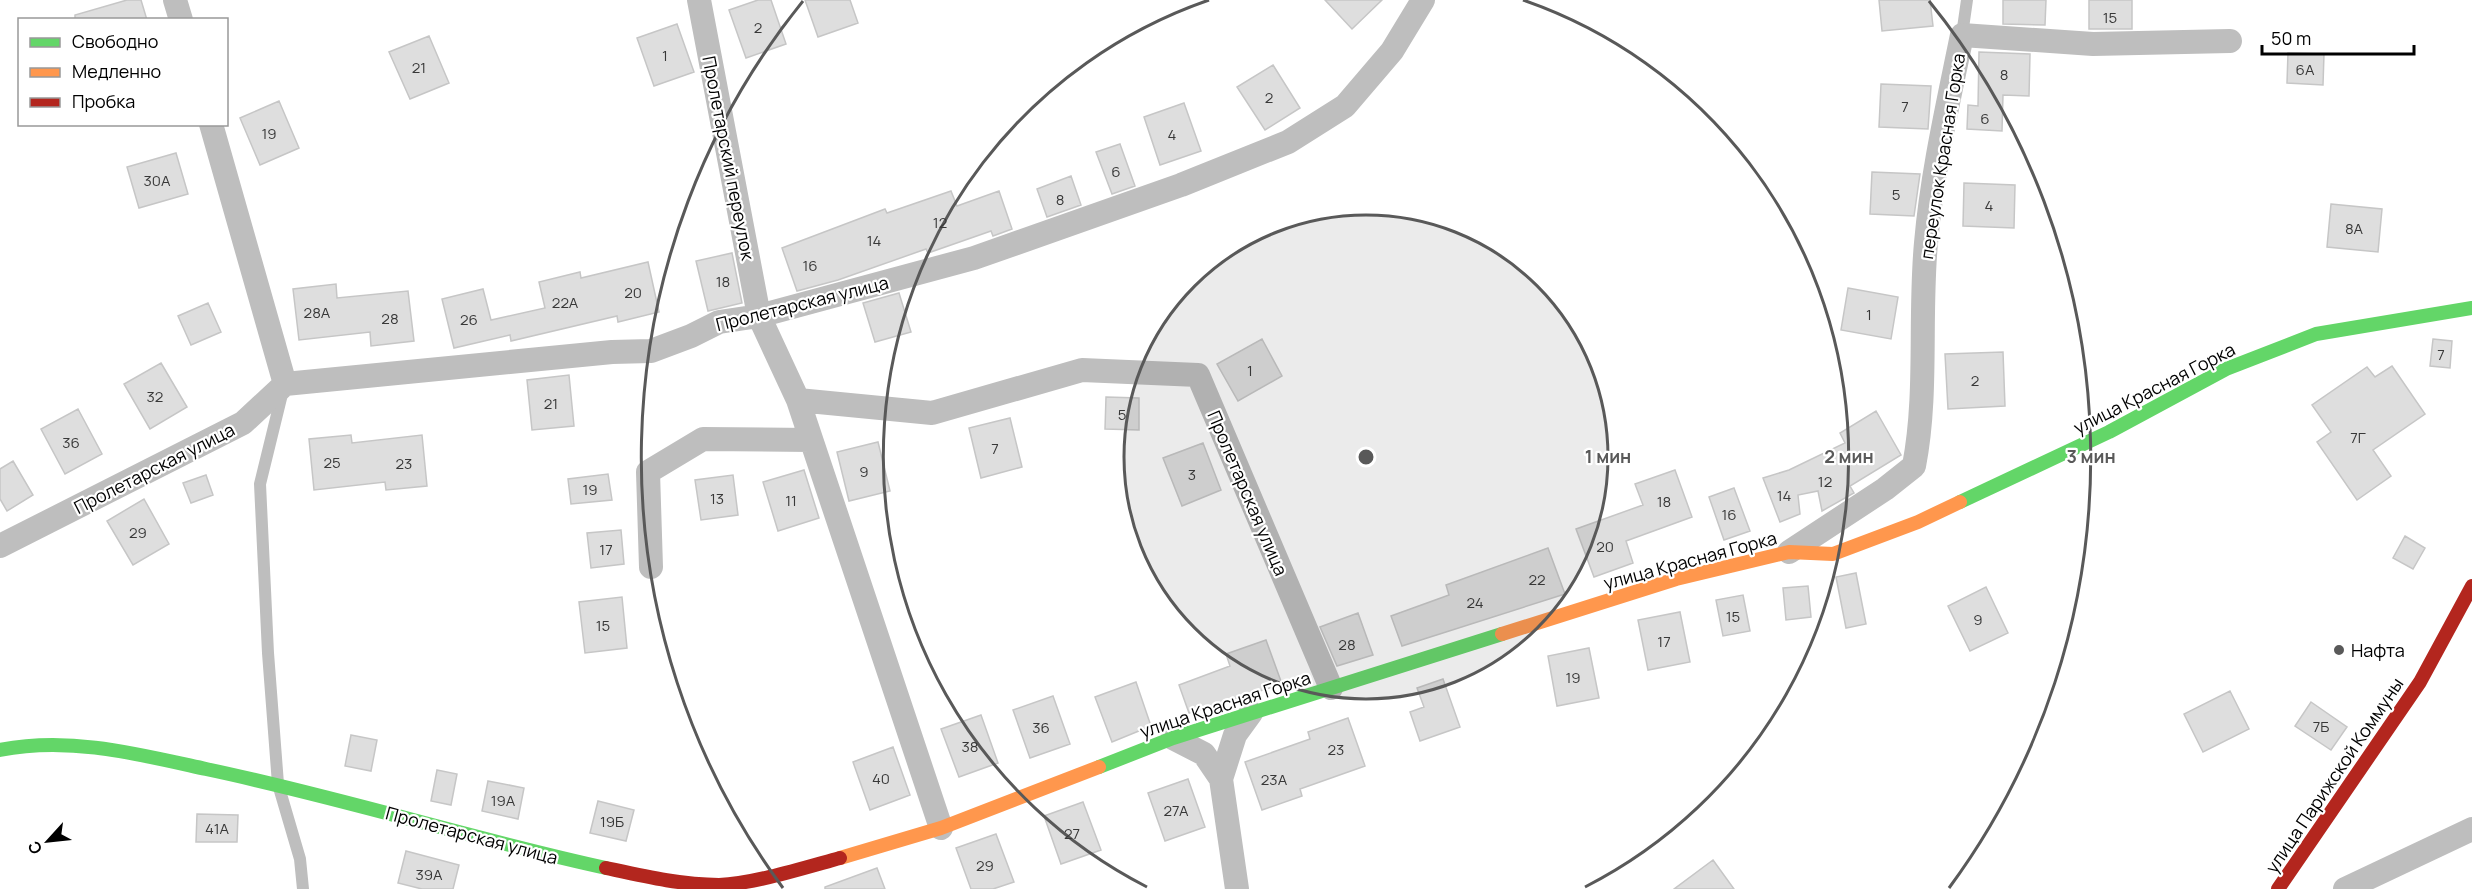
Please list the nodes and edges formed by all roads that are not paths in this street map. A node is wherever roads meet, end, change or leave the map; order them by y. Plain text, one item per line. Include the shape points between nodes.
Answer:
1 (176, 0) edge
2 (699, 0) edge
3 (1424, 0) edge
4 (1967, 0) edge
5 (180, 18) edge
6 (1962, 35) junction
7 (2230, 41) dead end
8 (212, 126) edge
9 (2472, 308) edge
10 (759, 316) junction
11 (285, 384) junction
12 (798, 400) junction
13 (810, 440) junction
14 (0, 546) edge
15 (1790, 552) junction
16 (651, 567) dead end
17 (2472, 586) edge
18 (1331, 688) junction
19 (1251, 713) junction
20 (1173, 738) junction
21 (0, 750) edge
22 (1221, 778) junction
23 (278, 784) junction
24 (941, 828) junction
25 (2472, 829) edge
26 (303, 889) edge
27 (1237, 889) edge
28 (2278, 889) edge
29 (2345, 889) edge

1 - 5 street
2 - 10 street, Пролетарский переулок
3 - 10 street, Пролетарская улица via 1392,51 1345,106 1288,141 1181,185 974,258
4 - 6 lane
6 - 7 street, переулок Красная Горка via 2093,44
6 - 15 street, переулок Красная Горка via 1941,137 1926,242 1920,433 1914,466
8 - 11 street
9 - 15 street, улица Красная Горка via 2316,334 2226,369 2109,432 1918,522 1833,554
10 - 11 street, Пролетарская улица via 718,322 651,351
10 - 12 street, Пролетарский переулок
11 - 14 street, Пролетарская улица via 243,423
11 - 23 lane via 260,484
12 - 13 street, Пролетарский переулок
12 - 18 street, Пролетарская улица via 932,413 1082,370 1198,375
13 - 16 street via 703,439 648,472
13 - 24 street, Пролетарский переулок
15 - 18 street, улица Красная Горка via 1676,579
17 - 28 street, улица Парижской Коммуны via 2420,682
18 - 19 street, улица Красная Горка
19 - 20 street, улица Красная Горка
19 - 22 street via 1235,735
20 - 22 street via 1204,754
20 - 24 street, улица Красная Горка
21 - 23 street, Пролетарская улица via 28,744 108,748
22 - 27 street
23 - 24 street, Пролетарская улица via 578,862 664,881 698,884 721,885 798,870
23 - 26 lane via 300,859
25 - 29 street

